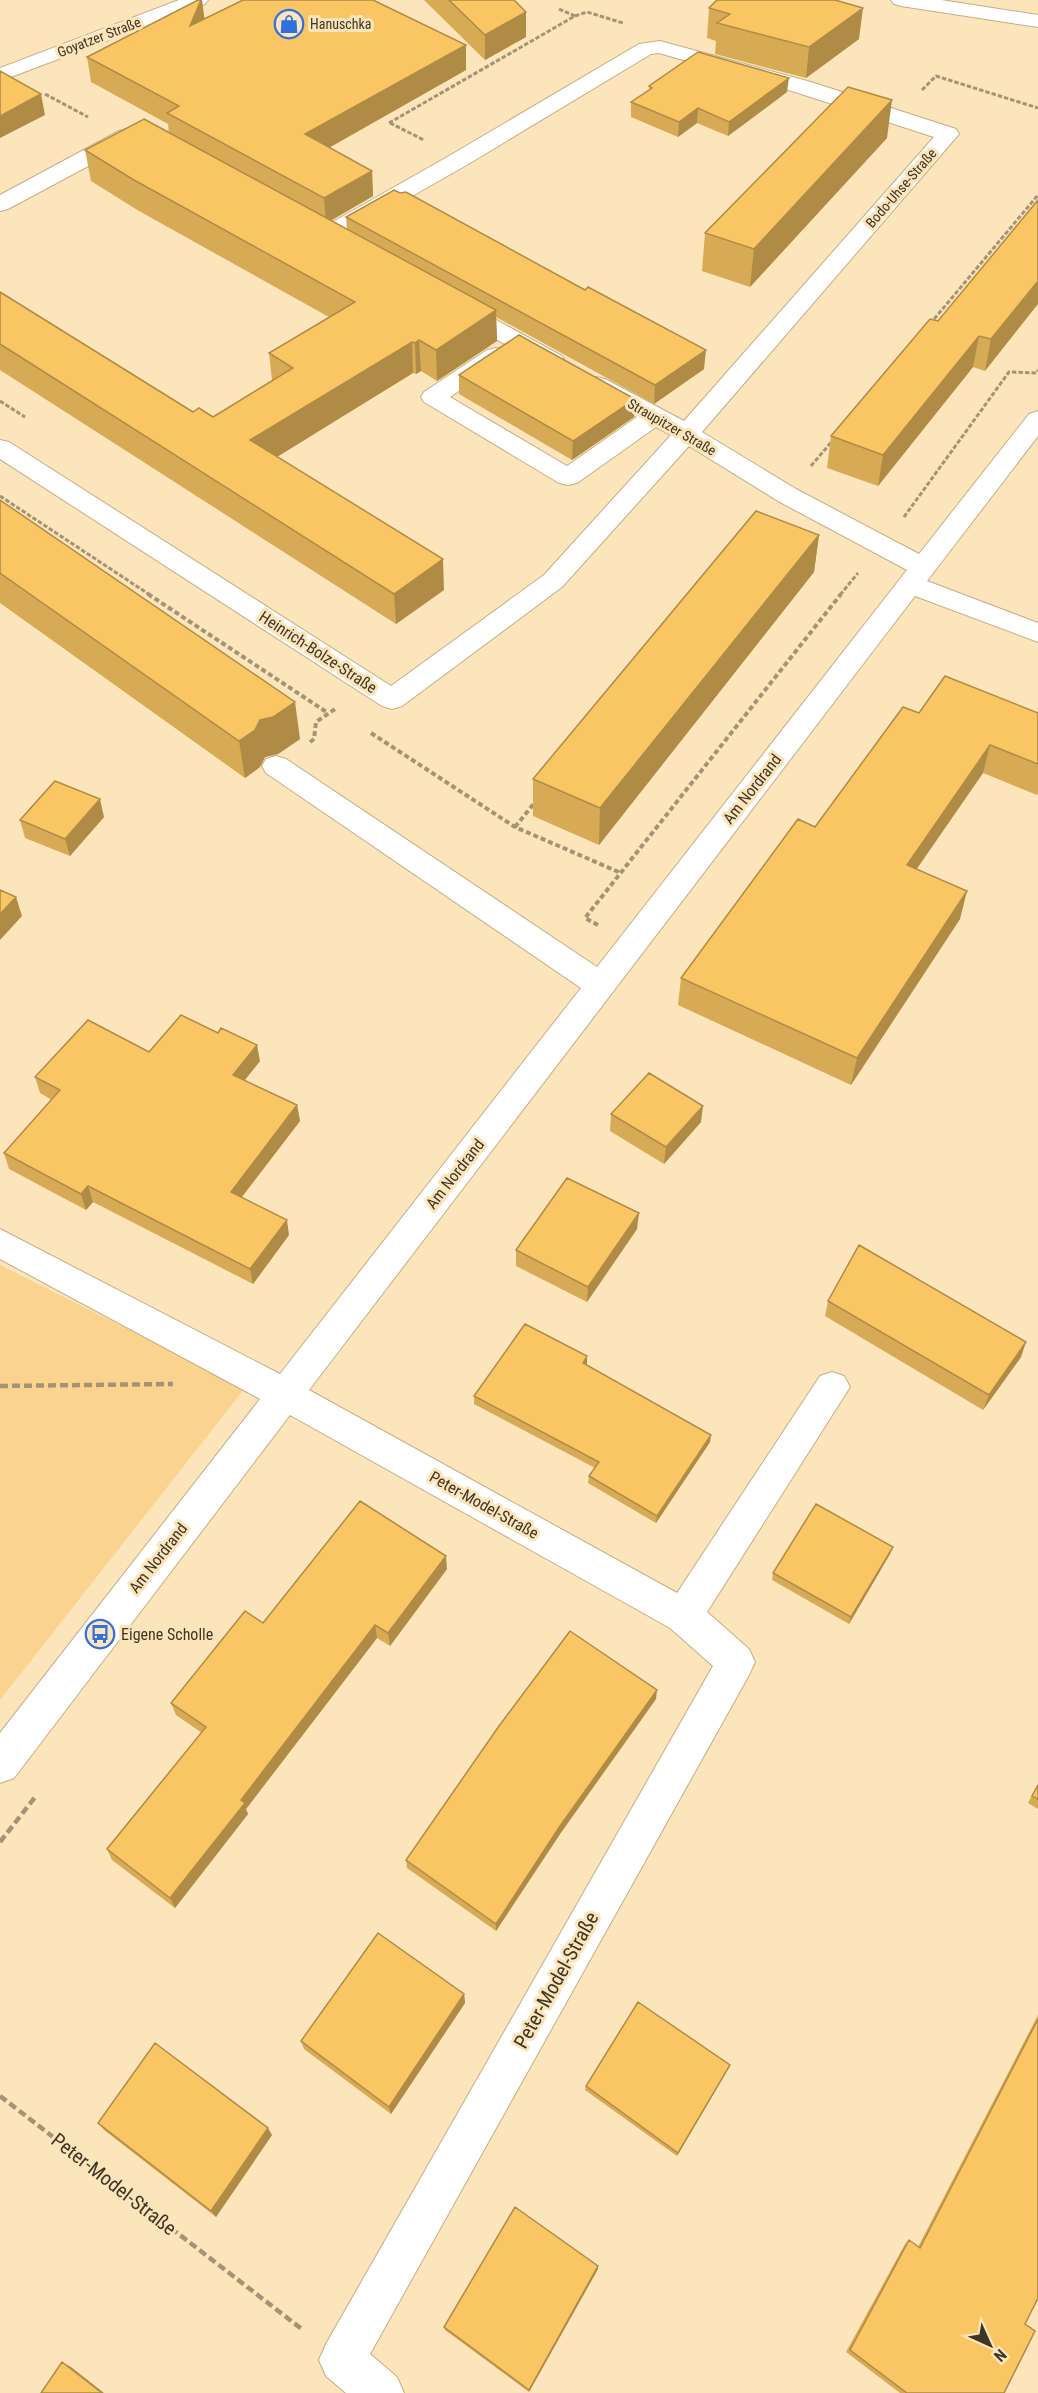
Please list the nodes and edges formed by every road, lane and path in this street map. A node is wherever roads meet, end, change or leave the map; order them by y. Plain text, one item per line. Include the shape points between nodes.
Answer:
1 (198, 0) edge
2 (901, 0) edge
3 (559, 9) dead end
4 (1038, 21) edge
5 (0, 75) edge
6 (390, 123) dead end
7 (140, 134) edge
8 (0, 204) edge
9 (325, 236) edge
10 (437, 297) edge
11 (518, 341) junction
12 (655, 416) junction
13 (1038, 419) edge
14 (686, 433) junction
15 (0, 448) edge
16 (0, 496) edge
17 (917, 576) junction
18 (1038, 633) edge
19 (328, 713) junction
20 (343, 714) dead end
21 (362, 727) dead end
22 (276, 766) joint
23 (621, 873) dead end
24 (601, 985) junction
25 (0, 1244) edge
26 (179, 1384) dead end
27 (0, 1386) edge
28 (831, 1387) dead end
29 (284, 1394) junction
30 (683, 1616) junction
31 (0, 1764) edge
32 (0, 2096) edge
33 (342, 2360) junction
34 (381, 2393) edge

1 - 5 street, Goyatzer Straße
2 - 4 street
3 - 6 path via 575,16
7 - 8 street
9 - 14 street, Bodo-Uhse-Straße via 646,48 660,46 948,134
10 - 11 street, Straupitzer Straße
11 - 12 street, Straupitzer Straße
11 - 12 street via 433,397 568,477
12 - 14 street, Straupitzer Straße
13 - 17 street, Am Nordrand
14 - 15 street, Heinrich-Bolze-Straße via 554,581 392,699
14 - 17 street, Straupitzer Straße
16 - 19 path
17 - 18 street
17 - 24 street, Am Nordrand
19 - 20 path via 334,708
19 - 22 path via 316,722 314,739
21 - 23 path via 515,827
22 - 24 street
24 - 29 street, Am Nordrand
25 - 29 street
26 - 27 path
28 - 30 street
29 - 30 street, Peter-Model-Straße
29 - 31 street, Am Nordrand
30 - 33 street, Peter-Model-Straße via 736,1662
32 - 33 path, Peter-Model-Straße
33 - 34 street

